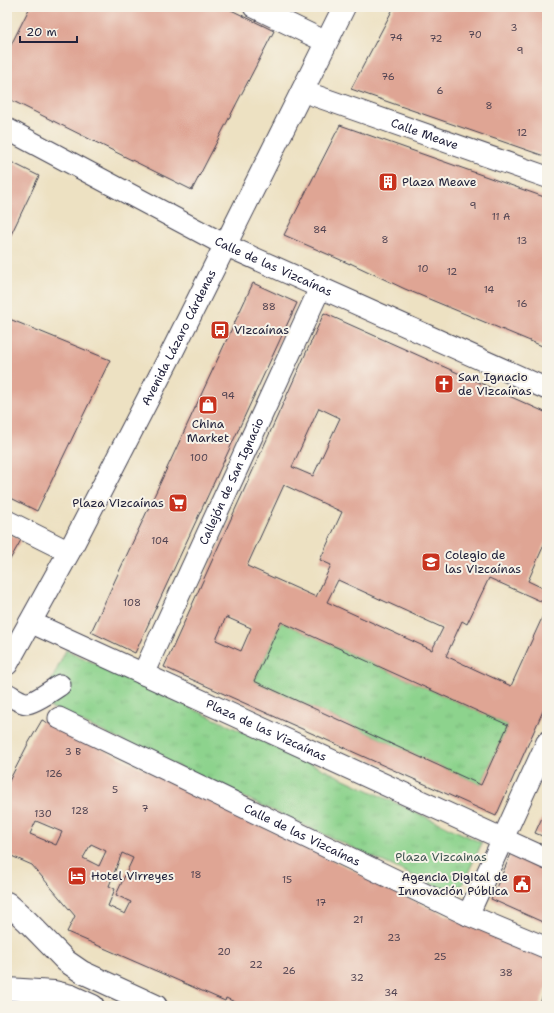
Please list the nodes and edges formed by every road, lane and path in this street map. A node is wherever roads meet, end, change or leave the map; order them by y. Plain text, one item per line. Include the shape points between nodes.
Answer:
1 (254, 7) edge
2 (344, 7) edge
3 (326, 42) junction
4 (302, 91) junction
5 (7, 129) edge
6 (547, 176) edge
7 (225, 245) junction
8 (320, 288) junction
9 (547, 389) edge
10 (7, 521) edge
11 (69, 552) junction
12 (30, 622) junction
13 (7, 664) edge
14 (143, 674) junction
15 (60, 685) dead end
16 (7, 694) edge
17 (59, 718) dead end
18 (544, 748) edge
19 (502, 839) junction
20 (547, 859) edge
21 (7, 903) edge
22 (468, 915) junction
23 (547, 948) edge
24 (7, 989) edge
25 (93, 1006) edge
26 (156, 1006) edge

1 - 3 street
2 - 3 main road, Avenida Lázaro Cárdenas
3 - 4 main road, Avenida Lázaro Cárdenas
4 - 6 street, Calle Meave
4 - 7 main road, Avenida Lázaro Cárdenas
5 - 7 street, Calle de las Vizcaínas
7 - 8 street, Calle de las Vizcaínas
7 - 11 main road, Avenida Lázaro Cárdenas
8 - 9 street, Calle de las Vizcaínas
8 - 14 street, Callejón de San Ignacio
10 - 11 street
11 - 12 main road, Avenida Lázaro Cárdenas
12 - 13 main road, Avenida Lázaro Cárdenas
12 - 14 street, Plaza de las Vizcaínas
14 - 19 street, Plaza de las Vizcaínas
15 - 16 street via 28,703
17 - 22 street, Calle de las Vizcaínas
18 - 19 street
19 - 20 street, Plaza de las Vizcaínas
19 - 22 street
21 - 26 main road via 66,961 82,972
22 - 23 street, Calle de las Vizcaínas
24 - 25 main road via 54,992

